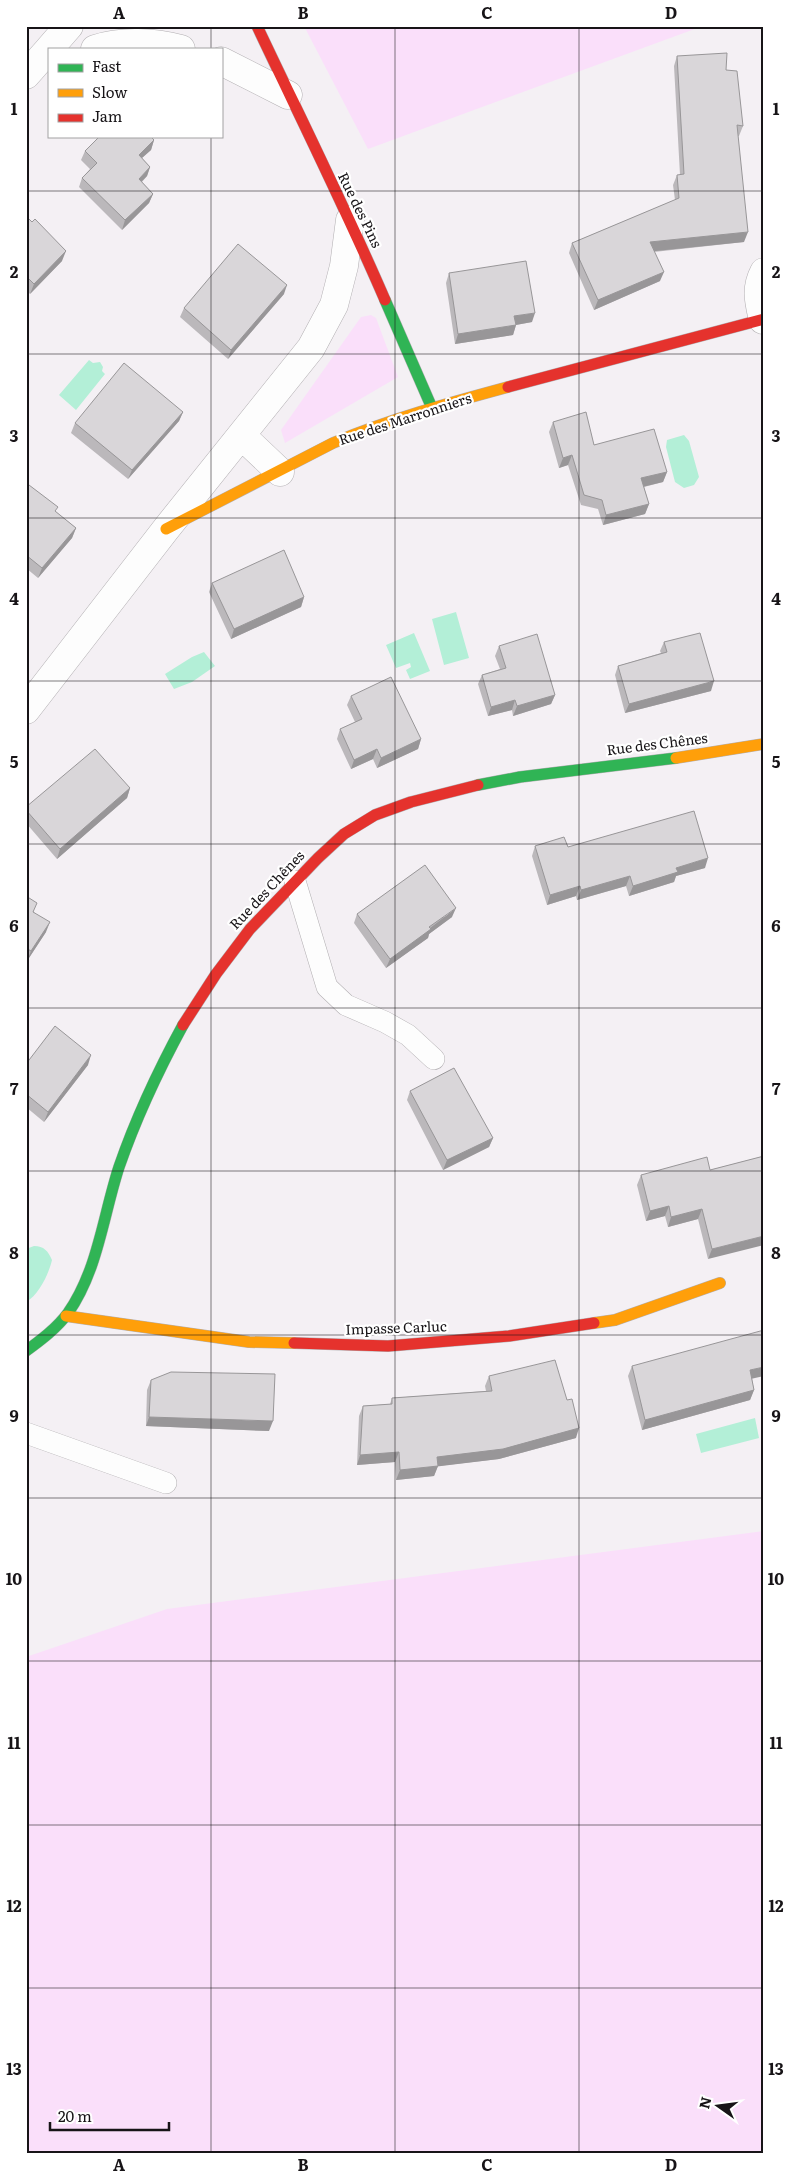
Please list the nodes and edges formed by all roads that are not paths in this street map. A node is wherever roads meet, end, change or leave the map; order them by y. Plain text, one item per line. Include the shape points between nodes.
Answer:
1 (68, 26) edge
2 (257, 26) edge
3 (50, 48) edge
4 (98, 48) edge
5 (174, 48) edge
6 (48, 50) edge
7 (222, 62) edge
8 (48, 69) edge
9 (26, 75) edge
10 (26, 80) edge
11 (288, 95) junction
12 (350, 220) junction
13 (764, 272) edge
14 (763, 320) edge
15 (432, 408) junction
16 (242, 436) junction
17 (280, 472) junction
18 (166, 529) junction
19 (26, 710) edge
20 (764, 744) edge
21 (295, 881) junction
22 (434, 1059) dead end
23 (720, 1283) dead end
24 (66, 1316) junction
25 (26, 1351) edge
26 (26, 1433) edge
27 (166, 1483) dead end

1 - 3 street
2 - 11 street, Rue des Pins
4 - 5 street via 138,43
6 - 9 street
7 - 11 street
8 - 10 street
11 - 12 street, Rue des Pins
12 - 15 street, Rue des Pins
12 - 16 street via 338,293 326,322 311,348
13 - 14 street via 758,283 757,295
14 - 15 street, Rue des Marronniers
15 - 17 street, Rue des Marronniers via 347,436
16 - 17 street
16 - 18 street
17 - 18 street, Rue des Marronniers
18 - 19 street, Rue des Marronniers
20 - 21 street, Rue des Chênes via 670,759 523,775 472,784 416,800 371,816 347,832
21 - 22 lane via 327,987 346,1005 408,1035
21 - 24 street, Rue des Chênes via 234,948 172,1046 138,1115 114,1185 95,1259 75,1304
23 - 24 street, Impasse Carluc via 615,1320 509,1336 388,1346 249,1342
24 - 25 street, Rue des Chênes via 54,1330
26 - 27 lane

